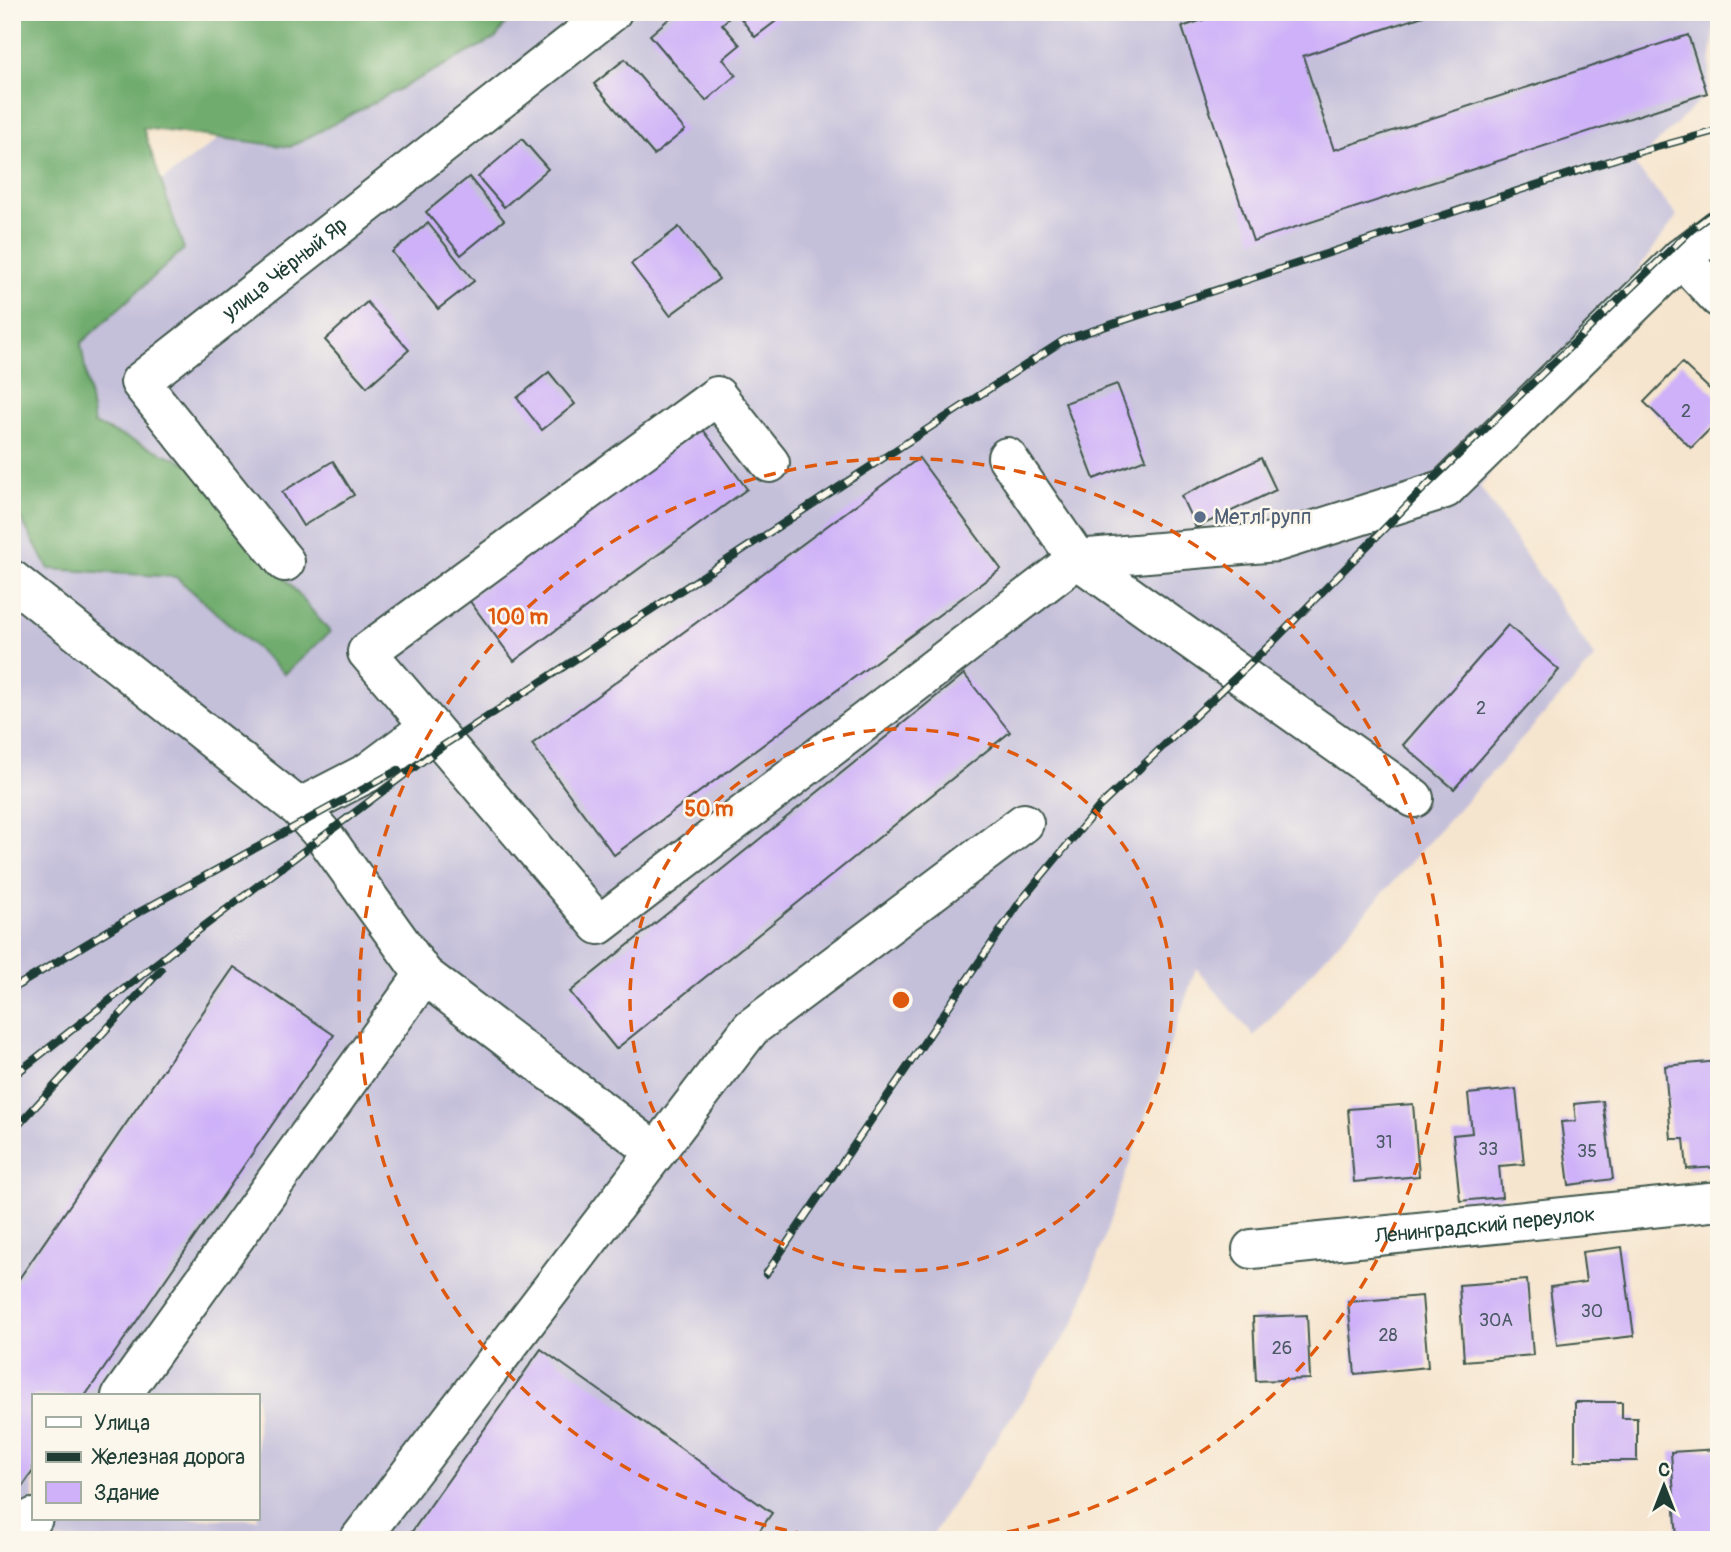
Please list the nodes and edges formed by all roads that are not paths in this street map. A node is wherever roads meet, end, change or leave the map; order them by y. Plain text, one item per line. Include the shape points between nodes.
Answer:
1 (612, 12) edge
2 (1719, 229) edge
3 (1681, 258) junction
4 (1719, 298) edge
5 (1007, 457) dead end
6 (770, 463) dead end
7 (1077, 559) junction
8 (285, 562) dead end
9 (12, 580) edge
10 (430, 726) junction
11 (1414, 798) dead end
12 (299, 808) junction
13 (1024, 823) dead end
14 (424, 975) junction
15 (656, 1152) junction
16 (1719, 1201) edge
17 (1252, 1249) dead end
18 (122, 1394) edge
19 (32, 1519) edge
20 (18, 1540) edge
21 (359, 1540) edge

1 - 8 street, улица Чёрный Яр via 140,382
2 - 3 street
3 - 4 street
3 - 7 street via 1445,489 1277,542
5 - 7 street
6 - 10 street via 718,396 366,652
7 - 10 street via 598,925
7 - 11 street
9 - 12 street
10 - 12 street via 366,773
12 - 14 street via 325,836
13 - 15 street via 751,1028
14 - 15 street
14 - 18 street
15 - 21 street
16 - 17 street, Ленинградский переулок
19 - 20 street

